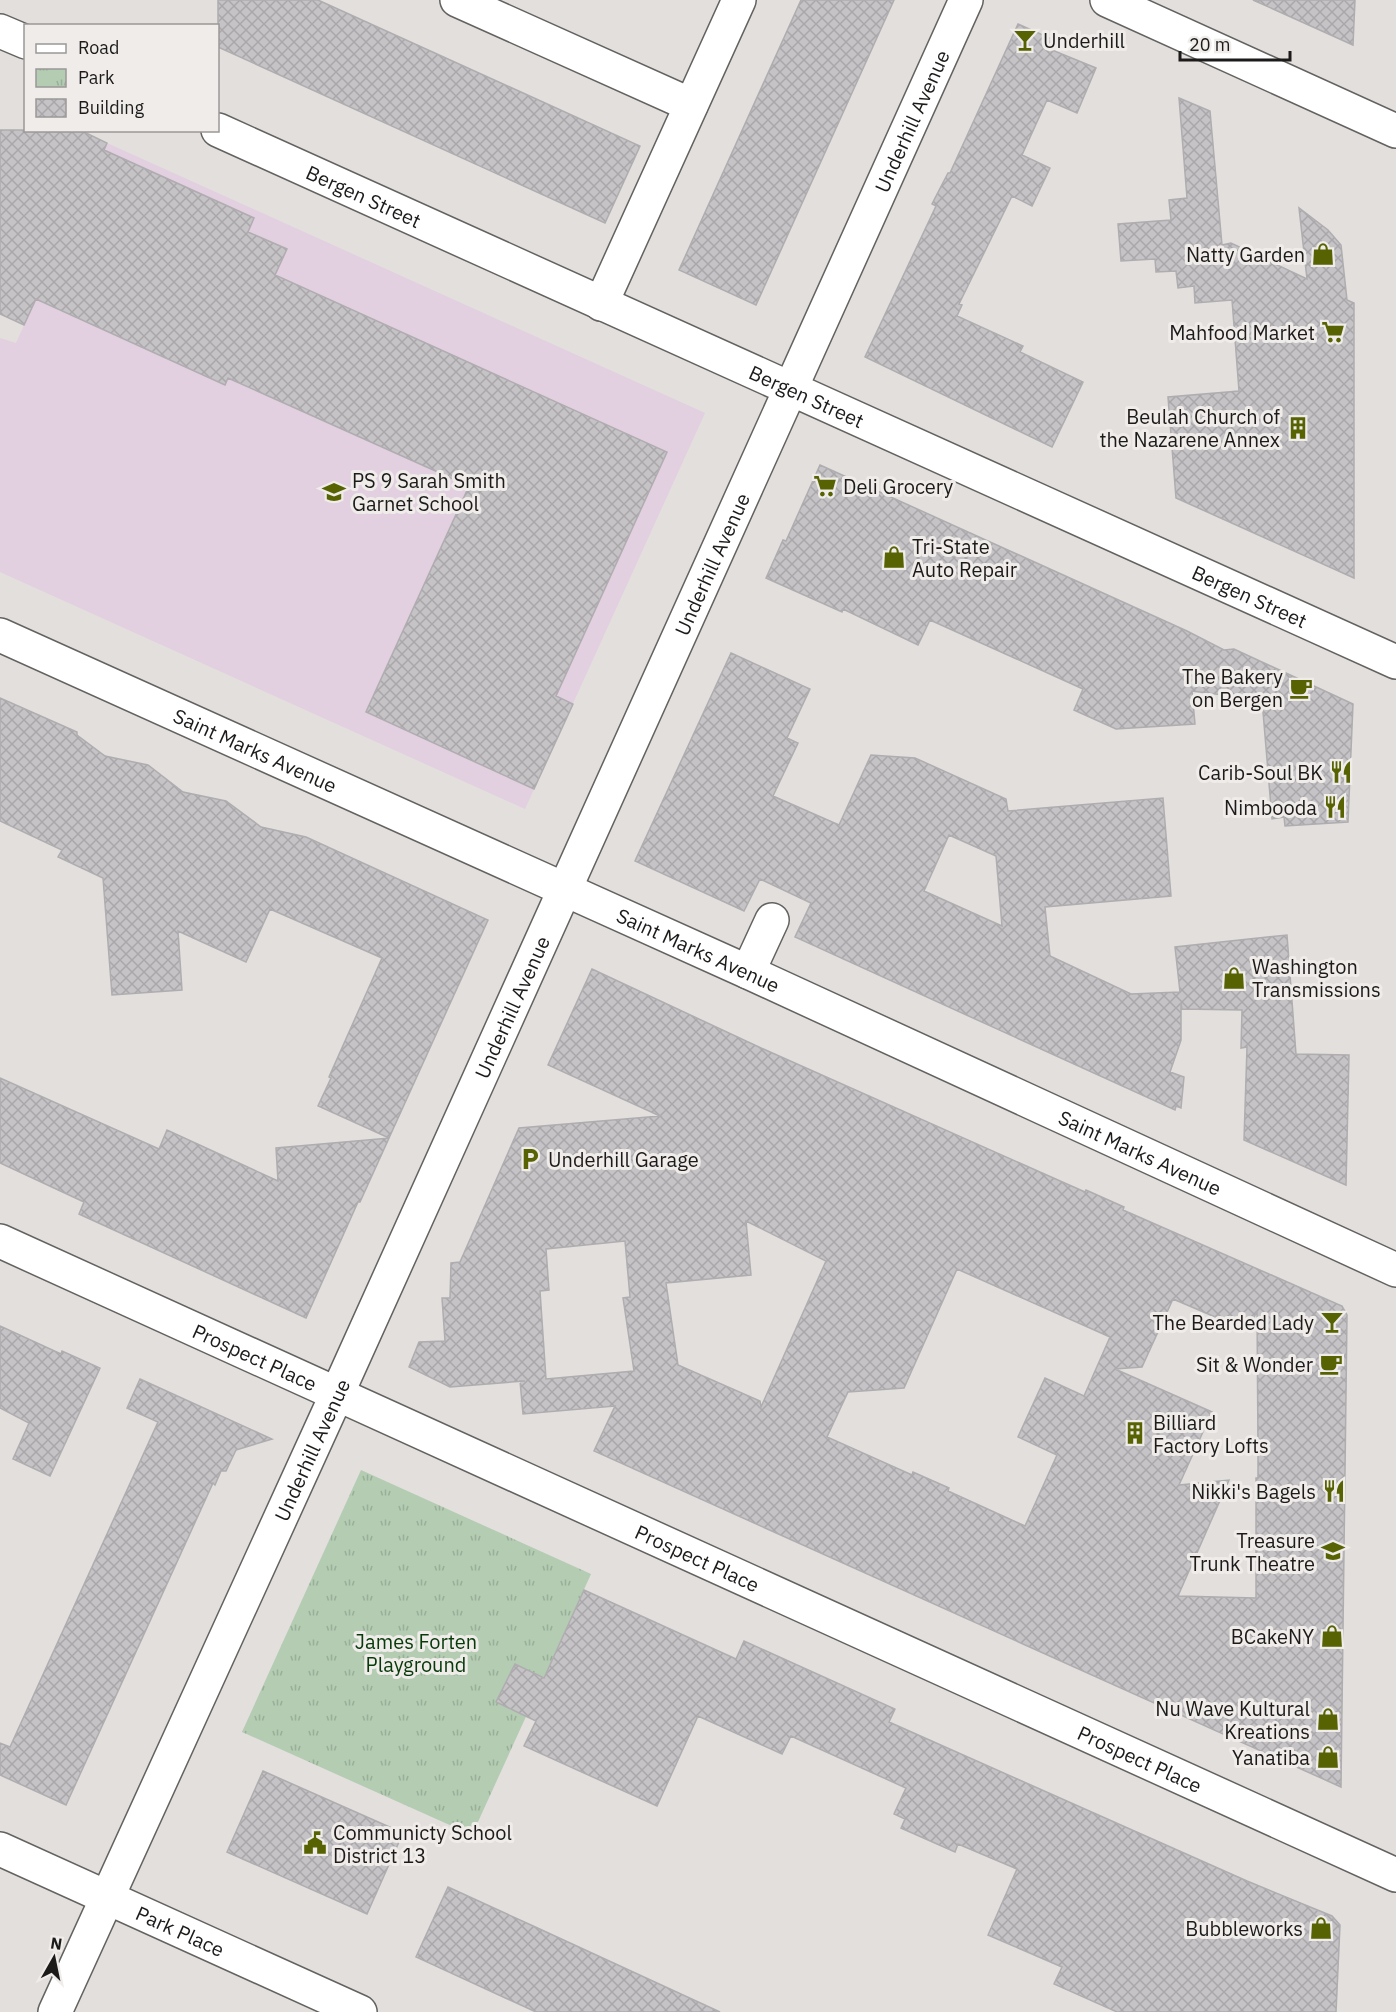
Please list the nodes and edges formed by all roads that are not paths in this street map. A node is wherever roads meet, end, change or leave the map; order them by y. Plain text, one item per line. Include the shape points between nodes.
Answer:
1 (457, 0) edge
2 (739, 0) edge
3 (966, 0) edge
4 (1107, 0) edge
5 (0, 31) edge
6 (24, 41) edge
7 (691, 105) junction
8 (219, 130) edge
9 (1396, 131) edge
10 (601, 304) junction
11 (790, 389) junction
12 (0, 635) edge
13 (1396, 662) edge
14 (564, 891) junction
15 (772, 920) dead end
16 (748, 972) junction
17 (0, 1241) edge
18 (1396, 1270) edge
19 (337, 1394) junction
20 (0, 1849) edge
21 (1396, 1875) edge
22 (107, 1898) junction
23 (55, 2012) edge
24 (360, 2012) edge

1 - 7 street
2 - 7 street
3 - 11 street, Underhill Avenue
4 - 9 street
5 - 6 street
7 - 10 street
8 - 10 street, Bergen Street
10 - 11 street, Bergen Street
11 - 13 street, Bergen Street
11 - 14 street, Underhill Avenue
12 - 14 street, Saint Marks Avenue
14 - 16 street, Saint Marks Avenue
14 - 19 street, Underhill Avenue
15 - 16 street
16 - 18 street, Saint Marks Avenue
17 - 19 street, Prospect Place
19 - 21 street, Prospect Place
19 - 22 street, Underhill Avenue
20 - 22 street, Park Place
22 - 23 street, Underhill Avenue
22 - 24 street, Park Place

